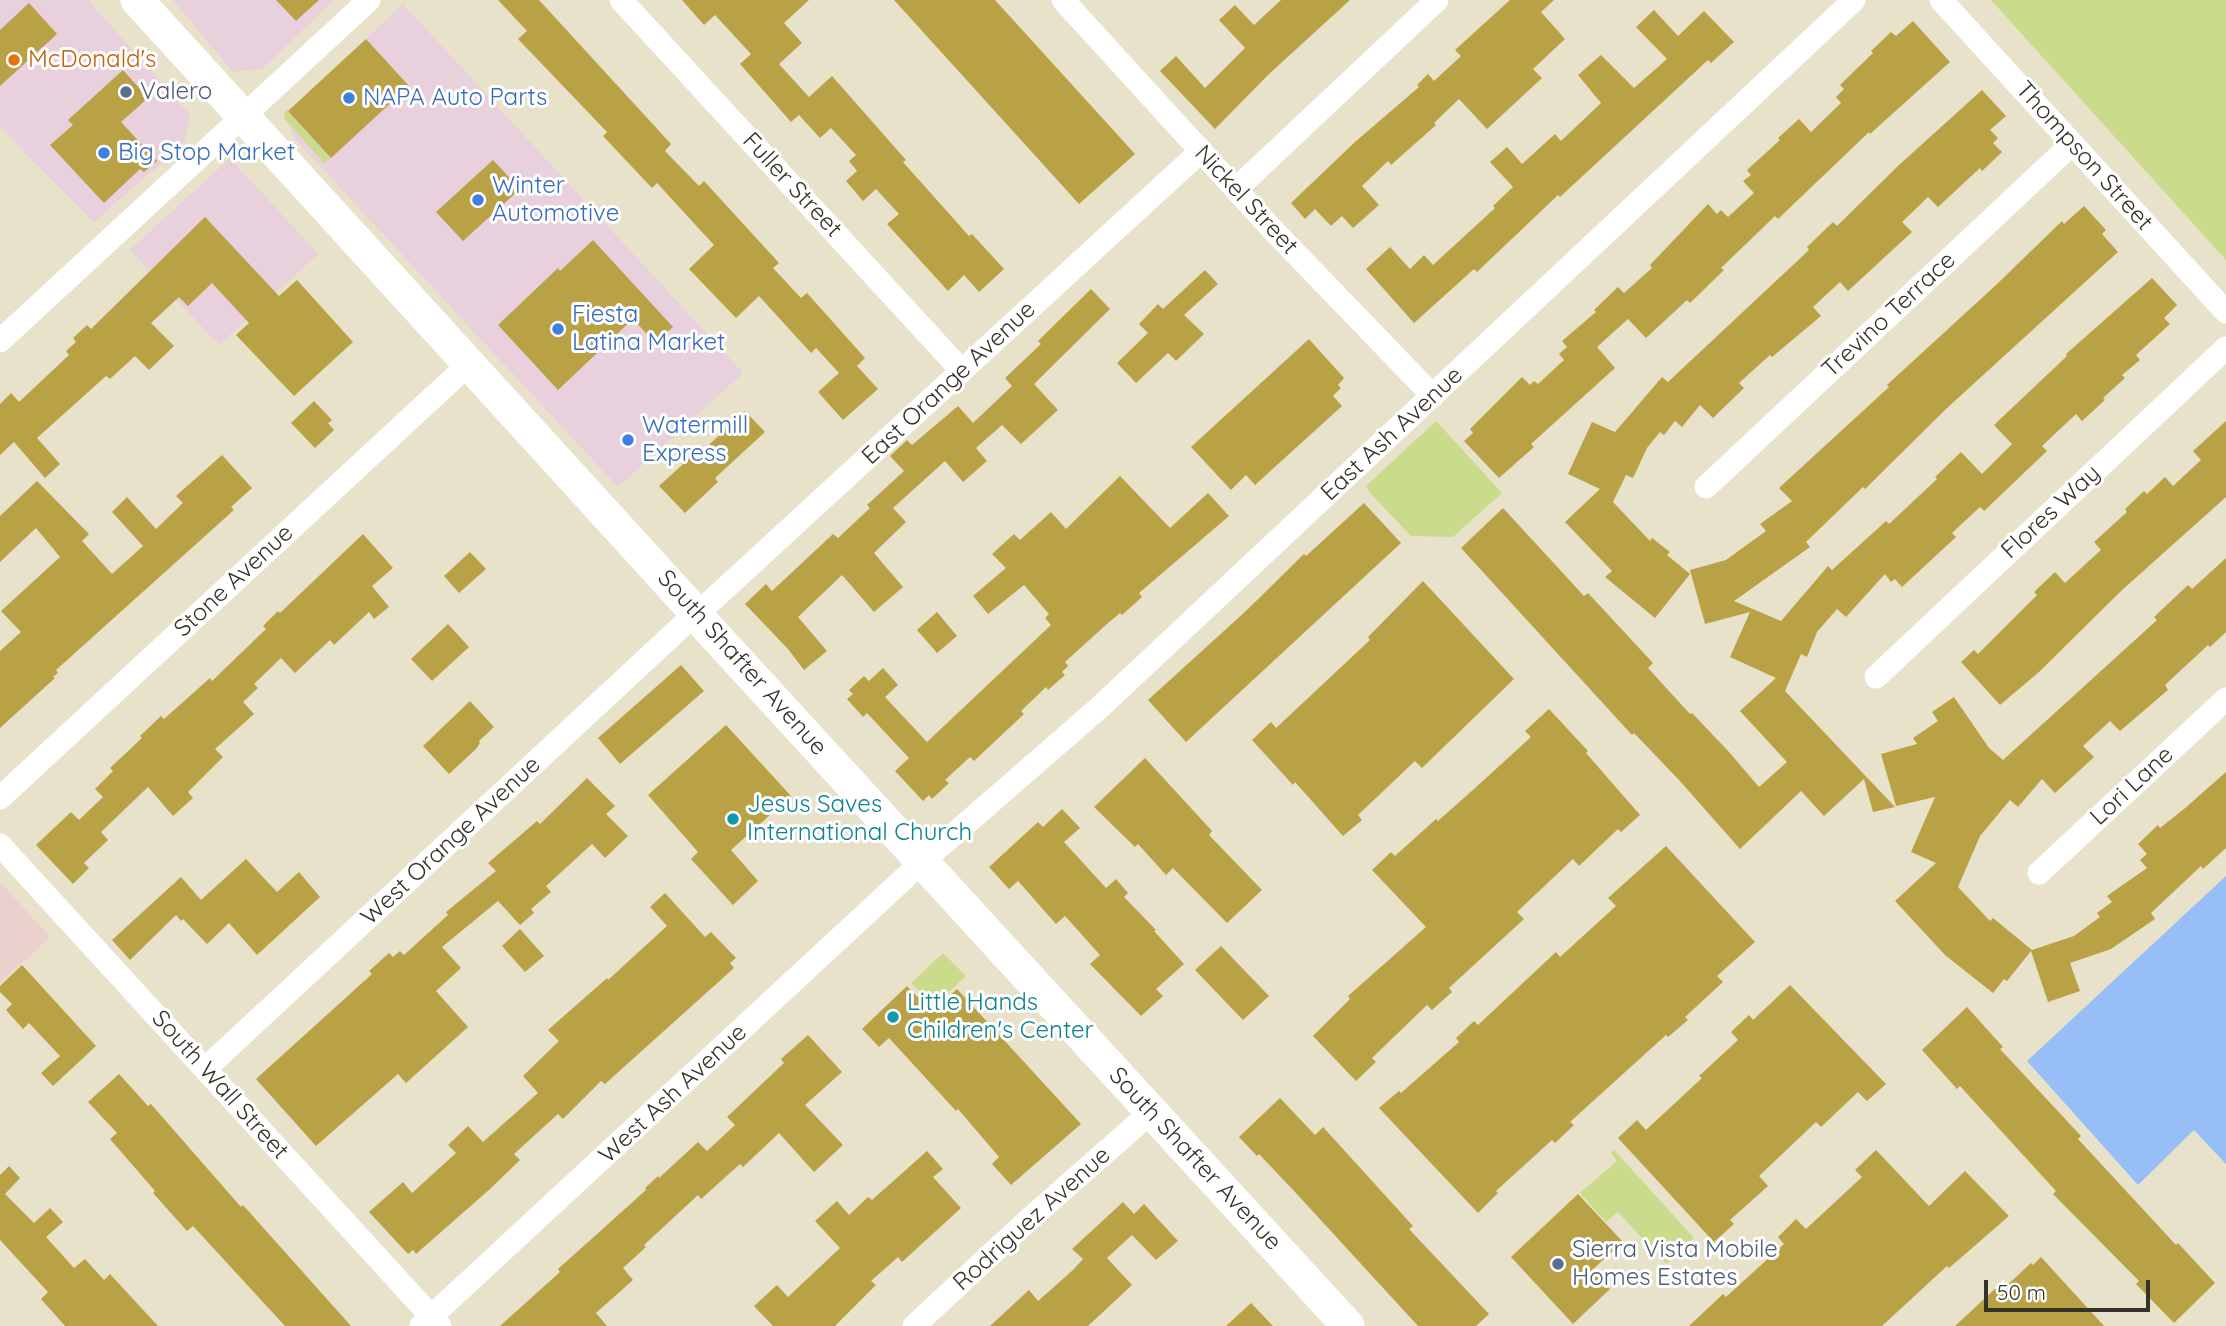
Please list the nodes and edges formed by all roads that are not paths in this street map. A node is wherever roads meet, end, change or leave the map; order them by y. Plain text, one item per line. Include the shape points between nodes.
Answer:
1 (137, 0) edge
2 (369, 0) edge
3 (621, 0) edge
4 (1063, 0) edge
5 (1437, 0) edge
6 (1854, 0) edge
7 (1941, 0) edge
8 (243, 117) junction
9 (2072, 144) junction
10 (1201, 151) junction
11 (1236, 189) junction
12 (2226, 312) edge
13 (0, 341) edge
14 (2226, 348) edge
15 (469, 364) junction
16 (962, 371) junction
17 (1433, 396) junction
18 (1706, 487) dead end
19 (696, 614) junction
20 (1876, 677) dead end
21 (2226, 699) edge
22 (0, 799) edge
23 (0, 845) edge
24 (923, 861) junction
25 (2039, 873) dead end
26 (205, 1069) junction
27 (1150, 1113) junction
28 (430, 1323) edge
29 (914, 1326) edge
30 (1348, 1326) edge

1 - 8 main road, South Shafter Avenue
2 - 8 street
3 - 16 street, Fuller Street
4 - 10 street, Nickel Street
5 - 11 street
6 - 17 street, East Ash Avenue
7 - 9 street, Thompson Street
8 - 13 street
8 - 15 main road, South Shafter Avenue
9 - 12 street, Thompson Street
9 - 18 street, Trevino Terrace
10 - 11 street, Nickel Street
10 - 16 street, East Orange Avenue
11 - 17 street, Nickel Street
14 - 20 street, Flores Way
15 - 19 main road, South Shafter Avenue
15 - 22 street, Stone Avenue
16 - 19 street, East Orange Avenue
17 - 24 street, East Ash Avenue via 1099,708
19 - 24 main road, South Shafter Avenue
19 - 26 street, West Orange Avenue
21 - 25 street, Lori Lane
23 - 26 street, South Wall Street
24 - 27 main road, South Shafter Avenue
24 - 28 street, West Ash Avenue
26 - 28 street, South Wall Street
27 - 29 street, Rodriguez Avenue
27 - 30 main road, South Shafter Avenue

